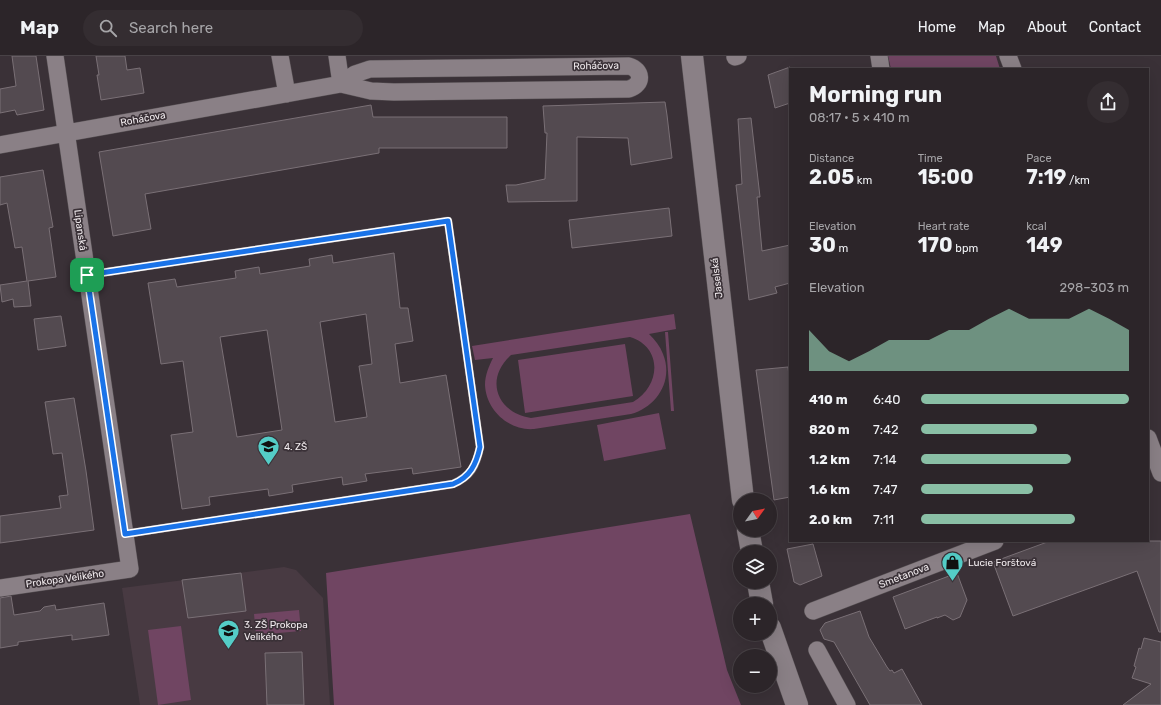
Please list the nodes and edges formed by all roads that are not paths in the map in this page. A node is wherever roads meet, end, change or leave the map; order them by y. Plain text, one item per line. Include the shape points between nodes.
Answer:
1 (55, 56) edge
2 (280, 56) edge
3 (337, 56) edge
4 (692, 56) edge
5 (879, 56) edge
6 (1008, 56) edge
7 (881, 68) edge
8 (1013, 68) edge
9 (341, 84) junction
10 (287, 94) junction
11 (66, 133) junction
12 (0, 145) edge
13 (87, 275) junction
14 (1149, 441) edge
15 (1161, 474) edge
16 (1149, 480) edge
17 (742, 493) edge
18 (125, 534) junction
19 (985, 543) edge
20 (130, 569) joint
21 (0, 588) edge
22 (813, 611) dead end
23 (775, 641) edge
24 (817, 650) dead end
25 (797, 705) edge
26 (847, 705) edge

1 - 11 street, Lipanská
2 - 10 street
3 - 9 street
4 - 17 street, Jaselská
5 - 7 street
6 - 8 street
9 - 9 street, Roháčova via 371,91 394,92 630,89 635,87 640,77 638,72 629,66 370,69 355,74
9 - 10 street, Roháčova
10 - 11 street, Roháčova
11 - 12 street, Roháčova
11 - 13 street, Lipanská
13 - 18 street, Lipanská
13 - 18 lane via 448,221 480,447 473,468 467,476 453,484
14 - 15 street
15 - 16 street
18 - 20 street, Lipanská
19 - 22 street, Smetanova
20 - 21 street, Prokopa Velikého
23 - 25 street
24 - 26 street

